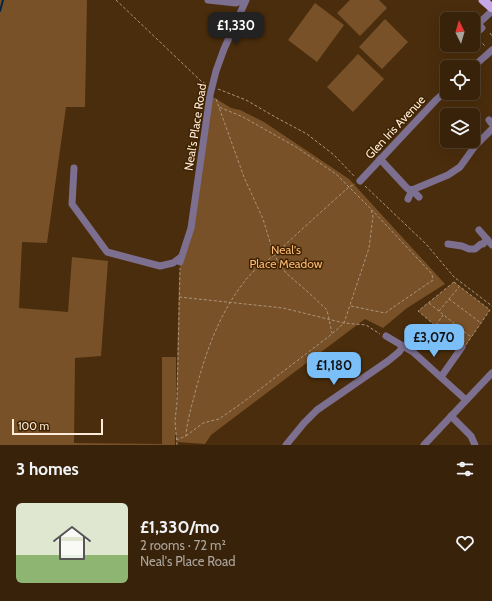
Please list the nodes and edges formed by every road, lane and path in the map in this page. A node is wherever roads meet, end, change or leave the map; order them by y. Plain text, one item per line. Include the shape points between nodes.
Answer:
1 (116, 0) edge
2 (208, 0) edge
3 (245, 0) edge
4 (483, 0) edge
5 (492, 10) edge
6 (480, 22) edge
7 (490, 34) dead end
8 (492, 36) edge
9 (480, 41) edge
10 (491, 51) edge
11 (480, 61) edge
12 (212, 87) junction
13 (440, 96) edge
14 (220, 107) junction
15 (492, 129) edge
16 (380, 159) junction
17 (74, 168) dead end
18 (360, 181) dead end
19 (349, 187) junction
20 (412, 190) junction
21 (419, 197) dead end
22 (408, 199) dead end
23 (372, 209) junction
24 (479, 230) dead end
25 (485, 242) junction
26 (448, 244) dead end
27 (492, 245) edge
28 (274, 255) junction
29 (181, 259) junction
30 (460, 282) dead end
31 (458, 285) junction
32 (460, 287) junction
33 (179, 297) junction
34 (450, 299) junction
35 (230, 303) junction
36 (428, 303) junction
37 (350, 306) junction
38 (439, 311) junction
39 (443, 315) junction
40 (329, 319) junction
41 (344, 323) junction
42 (481, 323) junction
43 (436, 325) junction
44 (332, 334) junction
45 (386, 336) joint
46 (471, 337) junction
47 (403, 346) junction
48 (462, 347) junction
49 (492, 373) edge
50 (441, 377) junction
51 (466, 400) junction
52 (451, 416) junction
53 (186, 436) junction
54 (176, 440) junction
55 (177, 445) edge
56 (286, 445) edge
57 (424, 445) edge
58 (475, 445) edge

1 - 12 path via 202,82
2 - 3 street, Neal's Place Road via 236,4
3 - 12 street, Neal's Place Road via 224,49
4 - 5 main road
5 - 6 street
7 - 8 path
9 - 10 path
10 - 11 street
12 - 14 path
12 - 29 street, Neal's Place Road via 191,228
13 - 16 street, Glen Iris Avenue
14 - 19 path via 296,147 336,174
14 - 28 path via 244,177 263,219
15 - 20 street via 475,146 460,167 448,175
16 - 18 street, Glen Iris Avenue
16 - 20 street via 408,189
17 - 29 street via 72,204 107,252 160,266
19 - 23 path
19 - 28 path
20 - 21 street
20 - 22 street
23 - 37 path via 368,248
23 - 37 path via 432,274 433,280 384,313
24 - 25 street
25 - 26 street via 475,249
25 - 27 street
28 - 35 path via 250,276
28 - 40 path via 286,273 327,310
29 - 33 path
30 - 31 path
31 - 32 path
31 - 36 path via 454,282
32 - 34 path
32 - 42 path via 490,310
33 - 35 path
33 - 54 path
34 - 38 path
34 - 42 path
35 - 40 path via 283,308
35 - 53 path via 213,334 187,422
36 - 38 path
36 - 43 path via 418,311
37 - 41 path
38 - 39 path
39 - 43 path
39 - 46 path
40 - 41 path
40 - 44 path
41 - 44 path
41 - 45 path via 366,326
42 - 46 path
43 - 48 path
44 - 53 path via 242,403 219,419 203,423
45 - 47 street
46 - 48 path via 463,349
47 - 50 street
47 - 56 street via 388,361 317,410
48 - 50 street
49 - 51 street
50 - 51 street
51 - 52 street
52 - 57 street
52 - 58 street via 471,436
53 - 54 path
54 - 55 path

